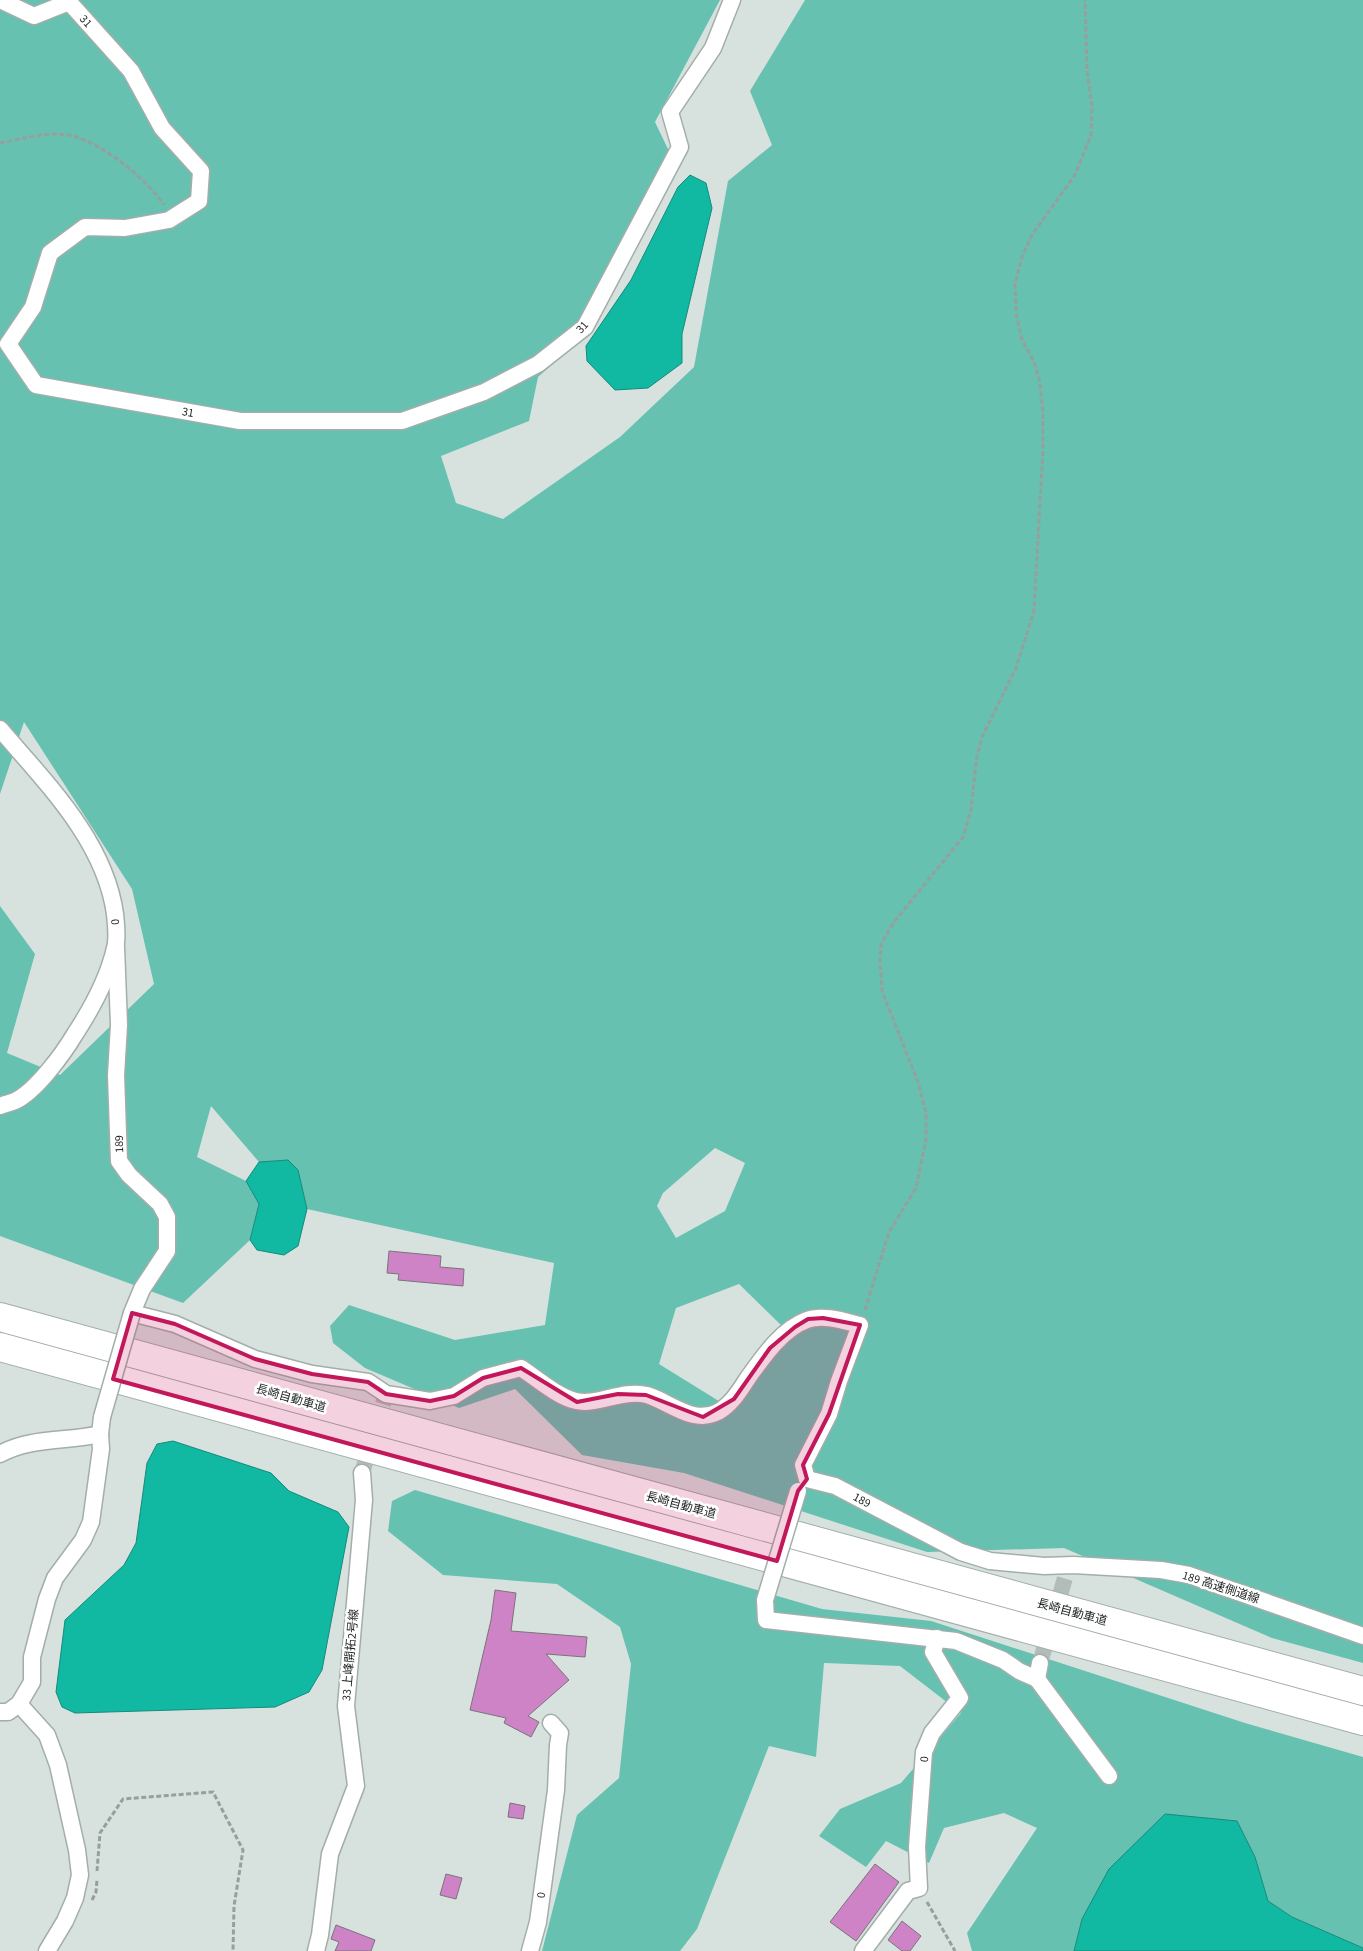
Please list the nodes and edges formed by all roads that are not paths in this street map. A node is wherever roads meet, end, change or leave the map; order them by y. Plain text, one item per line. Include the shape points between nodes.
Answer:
1 (0, 0) edge
2 (732, 0) edge
3 (0, 729) edge
4 (116, 947) junction
5 (0, 1106) edge
6 (132, 1313) junction
7 (0, 1317) edge
8 (0, 1348) edge
9 (100, 1434) junction
10 (0, 1454) edge
11 (362, 1474) tunnel mouth
12 (802, 1485) junction
13 (1069, 1572) joint
14 (1363, 1636) edge
15 (937, 1638) junction
16 (1363, 1691) edge
17 (19, 1704) junction
18 (0, 1712) edge
19 (1363, 1721) edge
20 (551, 1723) dead end
21 (1109, 1776) dead end
22 (47, 1951) edge
23 (316, 1951) edge
24 (530, 1951) edge
25 (863, 1951) edge

1 - 2 street, 31 via 34,16 69,2 131,71 162,128 201,171 199,201 173,218 125,228 85,228 50,253 33,307 8,344 36,386 240,421 402,421 484,392 538,364 585,327 680,147 670,112 713,48
3 - 4 street, 0 via 58,796 86,839 113,902
4 - 5 street, 0 via 102,986 67,1047 42,1079 16,1101
4 - 6 street, 189 via 119,1161 160,1204 167,1217 167,1251 142,1289
6 - 9 street, 189, bridge
6 - 12 street via 175,1324 255,1359 312,1374 368,1382 386,1394 430,1401 454,1396 483,1378 520,1368 577,1402 618,1394 646,1395 703,1417 718,1412 734,1399 770,1348 808,1319 823,1318 860,1325 830,1414 804,1465
7 - 16 highway, 長崎自動車道
8 - 19 highway
9 - 10 street via 80,1439 26,1443
9 - 17 street, 189 via 101,1449 91,1522 83,1540 55,1578 32,1656 32,1682
11 - 23 street, 33 上峰開拓2号線 via 364,1500 346,1706 356,1786 330,1854
12 - 13 street, 189 via 835,1486 968,1554 990,1561
12 - 15 street, bridge via 765,1600 766,1620
13 - 14 street, 189 高速側道線 via 1161,1570 1189,1575
15 - 21 street via 956,1641 1003,1660 1019,1671 1039,1671
15 - 25 street, 0 via 933,1652 960,1698 932,1734 924,1752 913,1890
17 - 18 street via 8,1712
17 - 22 street via 47,1735 58,1765 78,1850 80,1875 75,1898 66,1921
20 - 24 street, 0 via 560,1733 556,1790 538,1922

